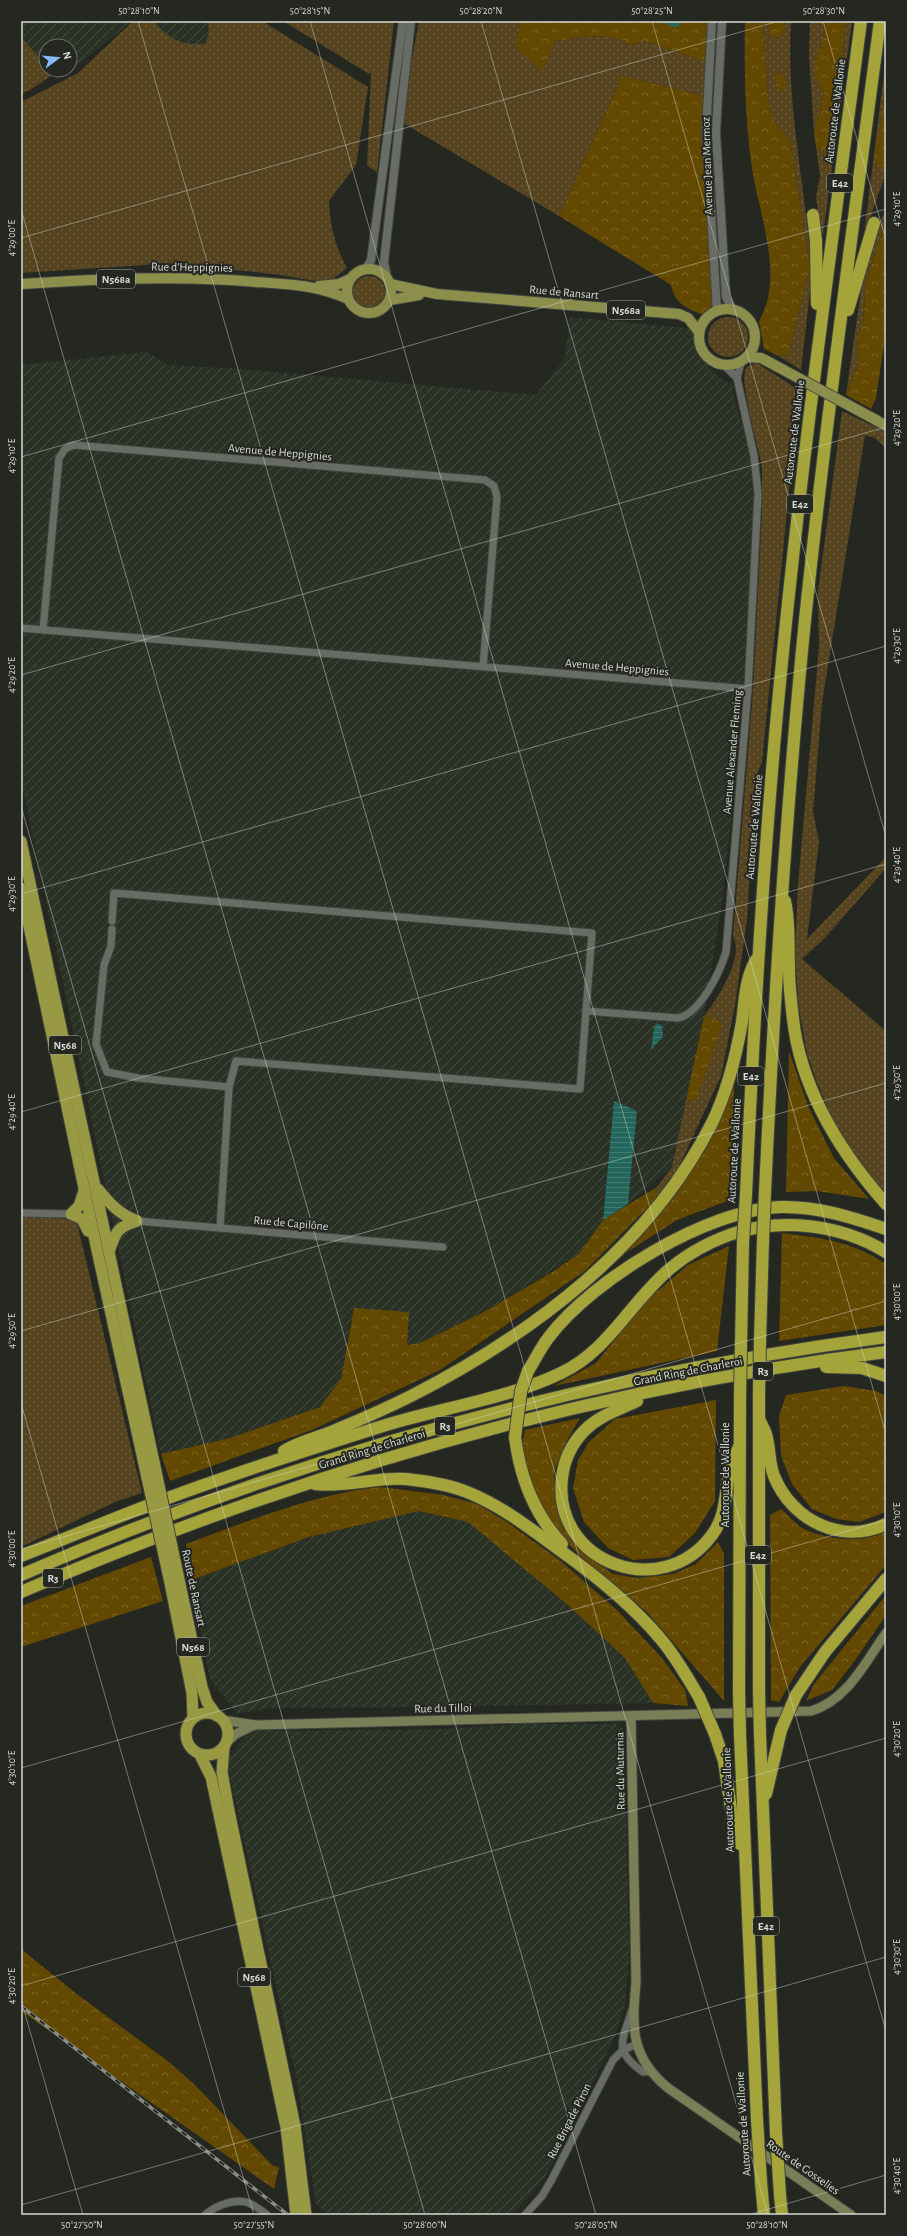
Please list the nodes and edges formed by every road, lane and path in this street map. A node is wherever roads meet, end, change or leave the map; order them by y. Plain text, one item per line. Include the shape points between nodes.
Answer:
1 (403, 21) edge
2 (411, 21) edge
3 (712, 21) edge
4 (722, 21) edge
5 (861, 21) edge
6 (880, 21) edge
7 (813, 215) dead end
8 (874, 223) dead end
9 (366, 269) junction
10 (350, 279) junction
11 (389, 281) junction
12 (21, 284) edge
13 (314, 286) junction
14 (437, 294) junction
15 (348, 299) junction
16 (390, 300) junction
17 (732, 310) junction
18 (717, 311) junction
19 (708, 316) junction
20 (688, 318) junction
21 (699, 332) junction
22 (838, 340) junction
23 (754, 343) junction
24 (818, 345) junction
25 (744, 360) junction
26 (764, 360) junction
27 (725, 366) junction
28 (737, 378) junction
29 (886, 426) edge
30 (21, 628) edge
31 (43, 630) junction
32 (483, 667) junction
33 (748, 689) junction
34 (21, 841) edge
35 (21, 888) edge
36 (782, 890) junction
37 (24, 915) edge
38 (112, 921) dead end
39 (112, 929) dead end
40 (758, 957) junction
41 (586, 1011) junction
42 (229, 1087) junction
43 (96, 1187) junction
44 (84, 1191) junction
45 (886, 1204) edge
46 (21, 1213) edge
47 (71, 1214) junction
48 (137, 1221) junction
49 (220, 1228) junction
50 (886, 1229) edge
51 (443, 1247) dead end
52 (97, 1250) junction
53 (109, 1250) junction
54 (886, 1252) edge
55 (886, 1337) edge
56 (886, 1352) edge
57 (813, 1364) junction
58 (886, 1376) edge
59 (657, 1390) junction
60 (758, 1418) junction
61 (739, 1447) junction
62 (149, 1463) junction
63 (259, 1466) junction
64 (309, 1484) junction
65 (886, 1524) edge
66 (21, 1556) edge
67 (577, 1562) junction
68 (21, 1575) edge
69 (173, 1577) junction
70 (886, 1580) edge
71 (21, 1592) edge
72 (886, 1633) edge
73 (631, 1717) junction
74 (193, 1718) junction
75 (220, 1718) junction
76 (256, 1724) junction
77 (225, 1744) junction
78 (200, 1754) junction
79 (762, 1811) junction
80 (743, 1850) junction
81 (634, 2002) junction
82 (637, 2044) junction
83 (623, 2050) junction
84 (651, 2071) junction
85 (303, 2214) edge
86 (205, 2215) edge
87 (267, 2215) edge
88 (525, 2215) edge
89 (764, 2215) edge
90 (782, 2215) edge
91 (851, 2215) edge

1 - 9 street via 371,260
2 - 11 street via 384,262
3 - 18 street, Avenue Jean Mermoz via 706,132
4 - 17 street, Avenue Jean Mermoz via 716,133 726,297
5 - 24 highway, Autoroute de Wallonie / E42
6 - 22 highway, E42
7 - 24 highway
8 - 22 highway
9 - 10 main road, N568a via 359,271
9 - 11 main road, N568a via 374,269
10 - 13 main road, Rue d'Heppignies / N568a via 338,284
10 - 15 main road via 346,292
11 - 14 main road, Rue de Ransart / N568a
11 - 16 main road
12 - 13 main road, Rue d'Heppignies / N568a via 211,278
13 - 15 main road, Rue d'Heppignies / N568a
14 - 16 main road, Rue de Ransart / N568a via 411,295
14 - 20 main road, Rue de Ransart / N568a via 679,314
15 - 16 main road, N568a via 357,310 372,314
17 - 18 main road, N568a
17 - 23 main road via 741,313 750,322 755,334
18 - 19 main road, N568a
19 - 20 main road, Rue de Ransart / N568a
19 - 21 main road
20 - 21 main road
21 - 27 main road via 698,340 704,355
22 - 36 highway, E42 via 805,620
23 - 25 main road
23 - 26 main road
24 - 40 highway, Autoroute de Wallonie / E42 via 782,663
25 - 26 main road
25 - 27 main road
25 - 28 street, Avenue Alexander Fleming
26 - 29 main road, bridge
27 - 28 street
28 - 33 street, Avenue Alexander Fleming via 754,456 758,494
30 - 31 street, Avenue de Heppignies
31 - 32 street, Avenue de Heppignies
31 - 32 street, Avenue de Heppignies via 59,458 65,449 74,445 485,480 494,486 497,497
32 - 33 street, Avenue de Heppignies
33 - 41 street, Avenue Alexander Fleming via 728,941 723,964 715,980 685,1017
34 - 43 highway, N568
35 - 37 highway, N568
36 - 45 highway via 789,917 789,970 793,1021 810,1085 843,1150
36 - 60 highway, E42, bridge via 765,1192
37 - 44 highway, N568
38 - 41 street via 114,893 592,933
39 - 42 street via 111,946 104,965 96,1044 107,1072 138,1078
40 - 61 highway, Autoroute de Wallonie / E42, bridge via 743,1243
40 - 63 highway via 748,973 742,1022 732,1067 712,1121 690,1162 665,1199 618,1251 518,1332 451,1373 410,1396 338,1429 288,1448
41 - 42 street via 580,1089 236,1061
42 - 49 street
43 - 48 highway via 113,1208
43 - 53 highway, N568
44 - 47 highway via 79,1206
44 - 52 highway, N568
46 - 47 street
47 - 52 highway via 82,1219
48 - 49 street, Rue de Capilône
48 - 53 highway via 124,1225 116,1232
49 - 51 street, Rue de Capilône
50 - 67 highway, bridge via 823,1210 801,1208 756,1210 727,1216 663,1246 599,1290 548,1337 528,1371 521,1391 515,1437 518,1460 532,1500 550,1531
52 - 62 highway, N568
53 - 62 highway, N568
54 - 63 highway via 862,1239 818,1227 779,1225 730,1235 704,1246 664,1274 602,1344 582,1361 563,1372 512,1391 388,1424
55 - 68 highway, Grand Ring de Charleroi / R3 via 801,1349 654,1376 439,1428 241,1490
56 - 57 highway, Grand Ring de Charleroi / R3
57 - 58 highway via 829,1368 862,1368
57 - 59 highway, Grand Ring de Charleroi / R3
59 - 61 highway via 593,1423 578,1438 566,1459 562,1482 565,1509 575,1533 597,1555 618,1566 642,1570 664,1568 690,1557 708,1540 720,1521 726,1504 731,1467
59 - 64 highway, Grand Ring de Charleroi / R3 via 442,1442
60 - 65 highway via 767,1436 768,1457 774,1477 782,1493 798,1511 819,1526 844,1532 869,1530
60 - 79 highway, E42, bridge
61 - 80 highway, Autoroute de Wallonie / E42, bridge via 739,1692
62 - 69 highway, Route de Ransart / N568, bridge
63 - 66 highway via 168,1498
64 - 67 highway via 328,1486 365,1480 412,1479 465,1491 514,1516
64 - 71 highway, Grand Ring de Charleroi / R3 via 238,1506 144,1541
67 - 80 highway, bridge via 634,1611 659,1637 680,1665 699,1698 715,1734 724,1761 734,1830
69 - 74 highway, Route de Ransart / N568 via 192,1693
69 - 75 highway, Route de Ransart / N568 via 202,1687 208,1702
70 - 79 highway, bridge via 824,1652 796,1695 781,1730
72 - 73 main road, Rue du Muturnia via 856,1676 835,1700 811,1712
73 - 76 main road, Rue du Tilloi
73 - 81 main road, Rue du Muturnia via 636,1982
74 - 75 highway via 205,1713
74 - 78 highway, N568 via 186,1729 187,1742
75 - 76 main road, Rue du Tilloi
75 - 77 highway, N568 via 228,1730
76 - 77 main road, Rue du Tilloi via 236,1734
77 - 78 highway via 214,1754
77 - 85 highway, N568 via 222,1772 295,2126
78 - 85 highway, N568 via 211,1777 286,2127 296,2204
79 - 90 highway, E42, bridge
80 - 89 highway, Autoroute de Wallonie / E42, bridge
81 - 82 main road, Rue du Muturnia via 633,2023
81 - 83 street via 621,2040
82 - 83 street, Rue Brigade Piron
82 - 84 main road, Route de Gosselies
83 - 84 street via 632,2064 643,2072
83 - 88 street, Rue Brigade Piron via 612,2060 547,2189
84 - 91 main road, Route de Gosselies via 683,2099
86 - 87 street via 220,2205 235,2202 251,2203

